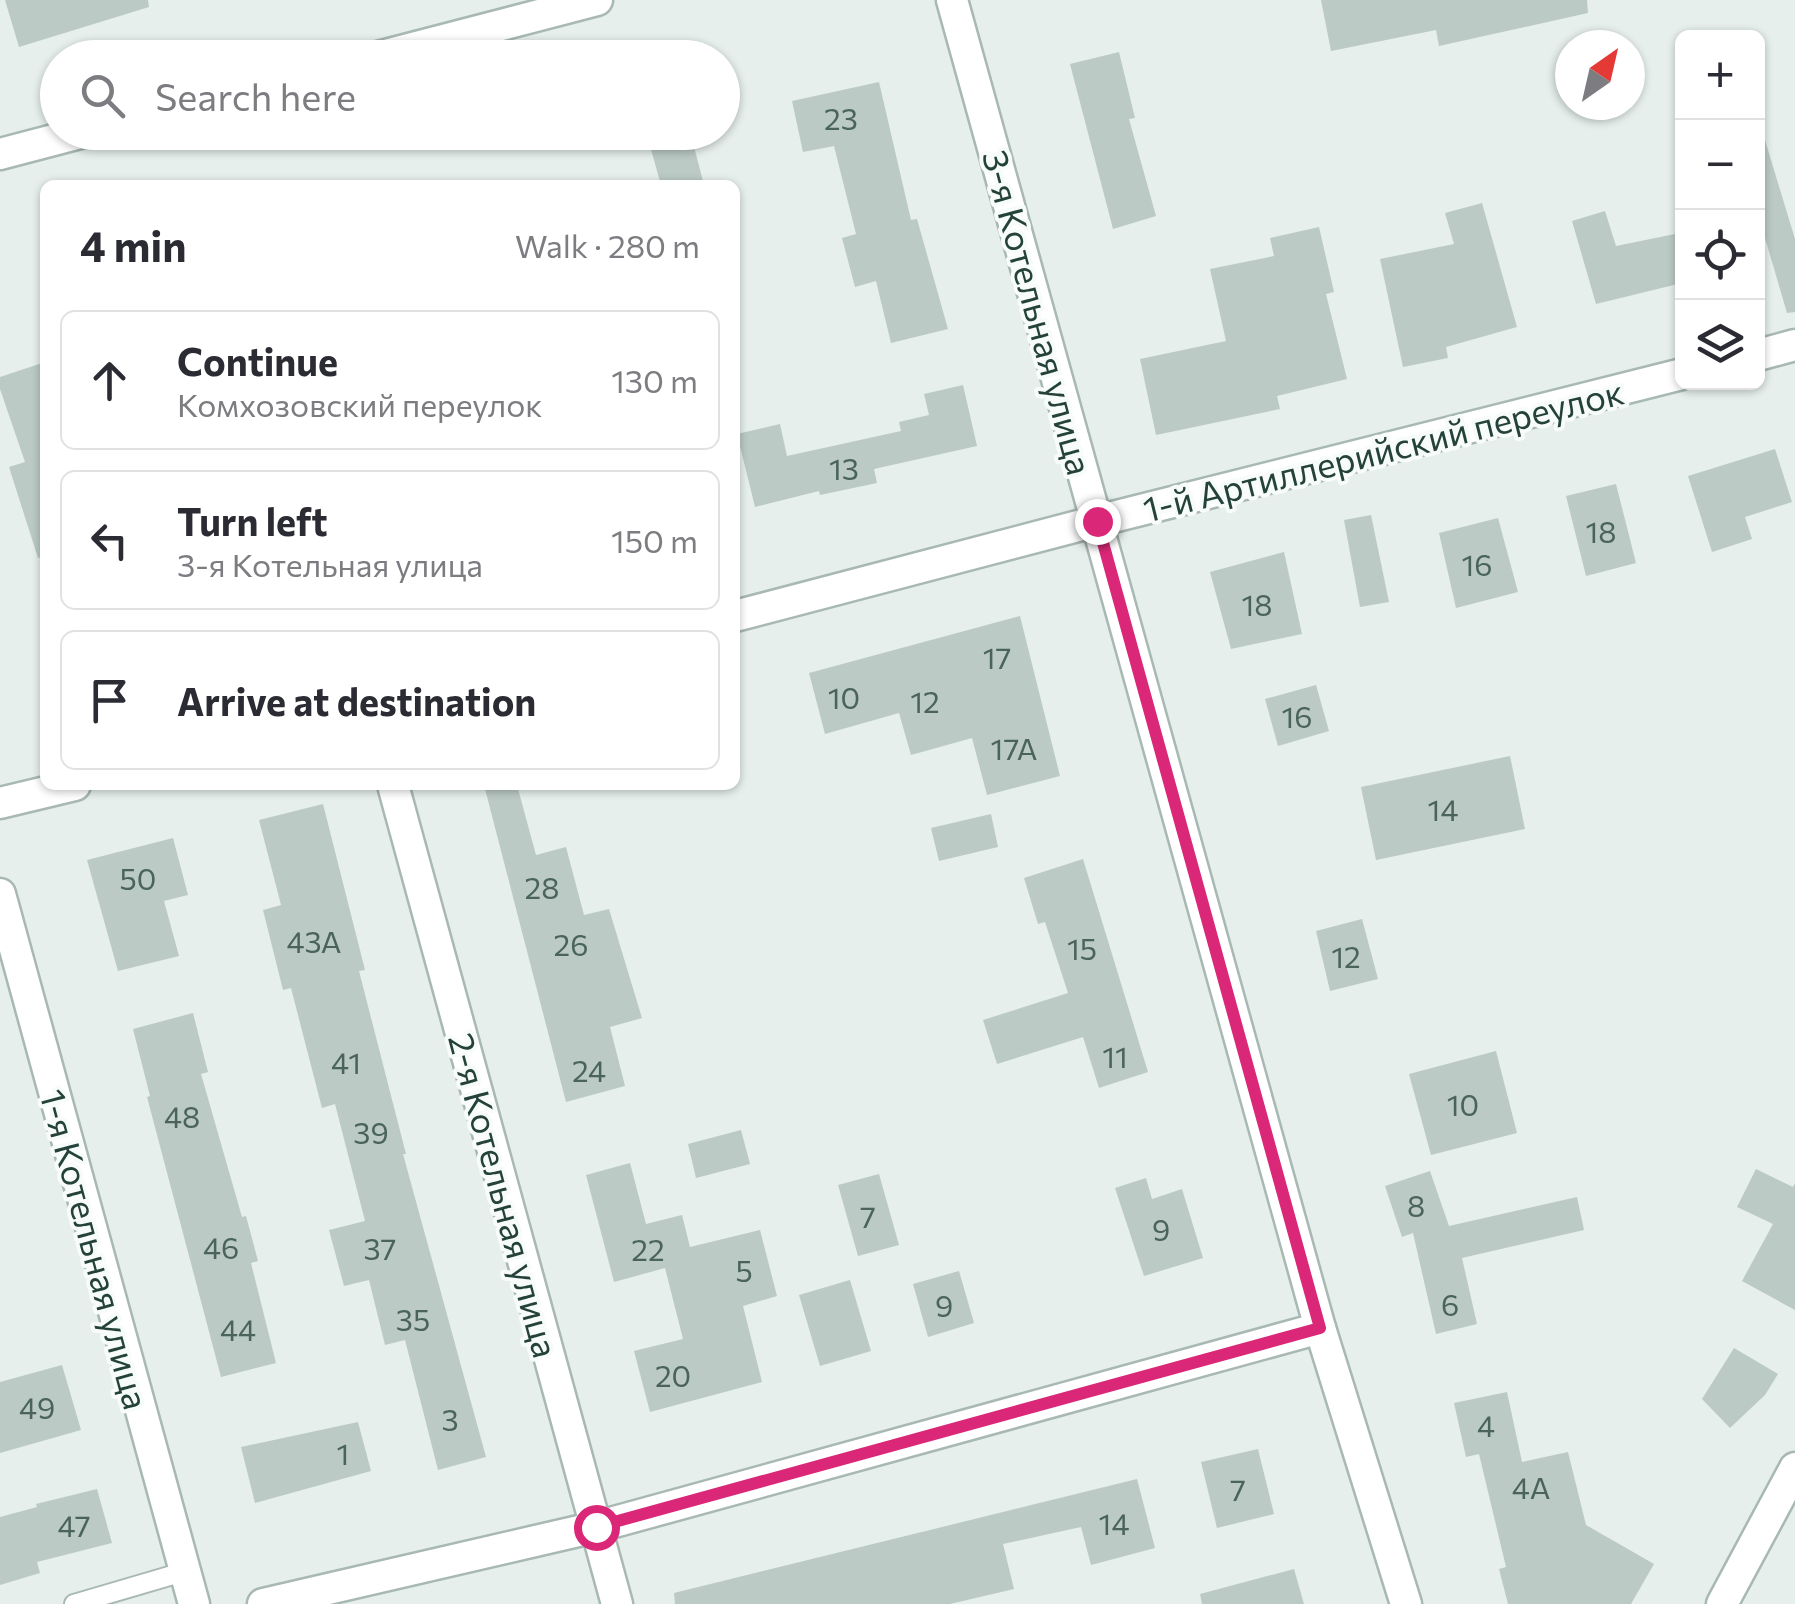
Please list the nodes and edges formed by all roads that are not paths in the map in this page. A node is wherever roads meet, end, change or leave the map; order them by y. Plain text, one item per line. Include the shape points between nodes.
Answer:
1 (597, 0) edge
2 (952, 0) edge
3 (443, 40) edge
4 (40, 144) edge
5 (0, 154) edge
6 (1795, 345) edge
7 (1765, 353) edge
8 (1675, 376) edge
9 (1097, 521) junction
10 (740, 615) edge
11 (53, 790) edge
12 (394, 790) edge
13 (0, 803) edge
14 (0, 894) edge
15 (1320, 1328) junction
16 (1795, 1468) edge
17 (596, 1527) junction
18 (184, 1572) junction
19 (74, 1604) edge
20 (194, 1604) edge
21 (263, 1604) edge
22 (617, 1604) edge
23 (1406, 1604) edge
24 (1722, 1604) edge

1 - 3 street
2 - 9 street, 3-я Котельная улица
4 - 5 street
6 - 7 street
8 - 9 street, 1-й Артиллерийский переулок
9 - 10 street, 1-й Артиллерийский переулок
9 - 15 street, 3-я Котельная улица
11 - 13 street
12 - 17 street, 2-я Котельная улица
14 - 18 street, 1-я Котельная улица
15 - 17 street
15 - 23 street, 3-я Котельная улица
16 - 24 street
17 - 21 street
17 - 22 street, 2-я Котельная улица
18 - 19 lane
18 - 20 street, 1-я Котельная улица

